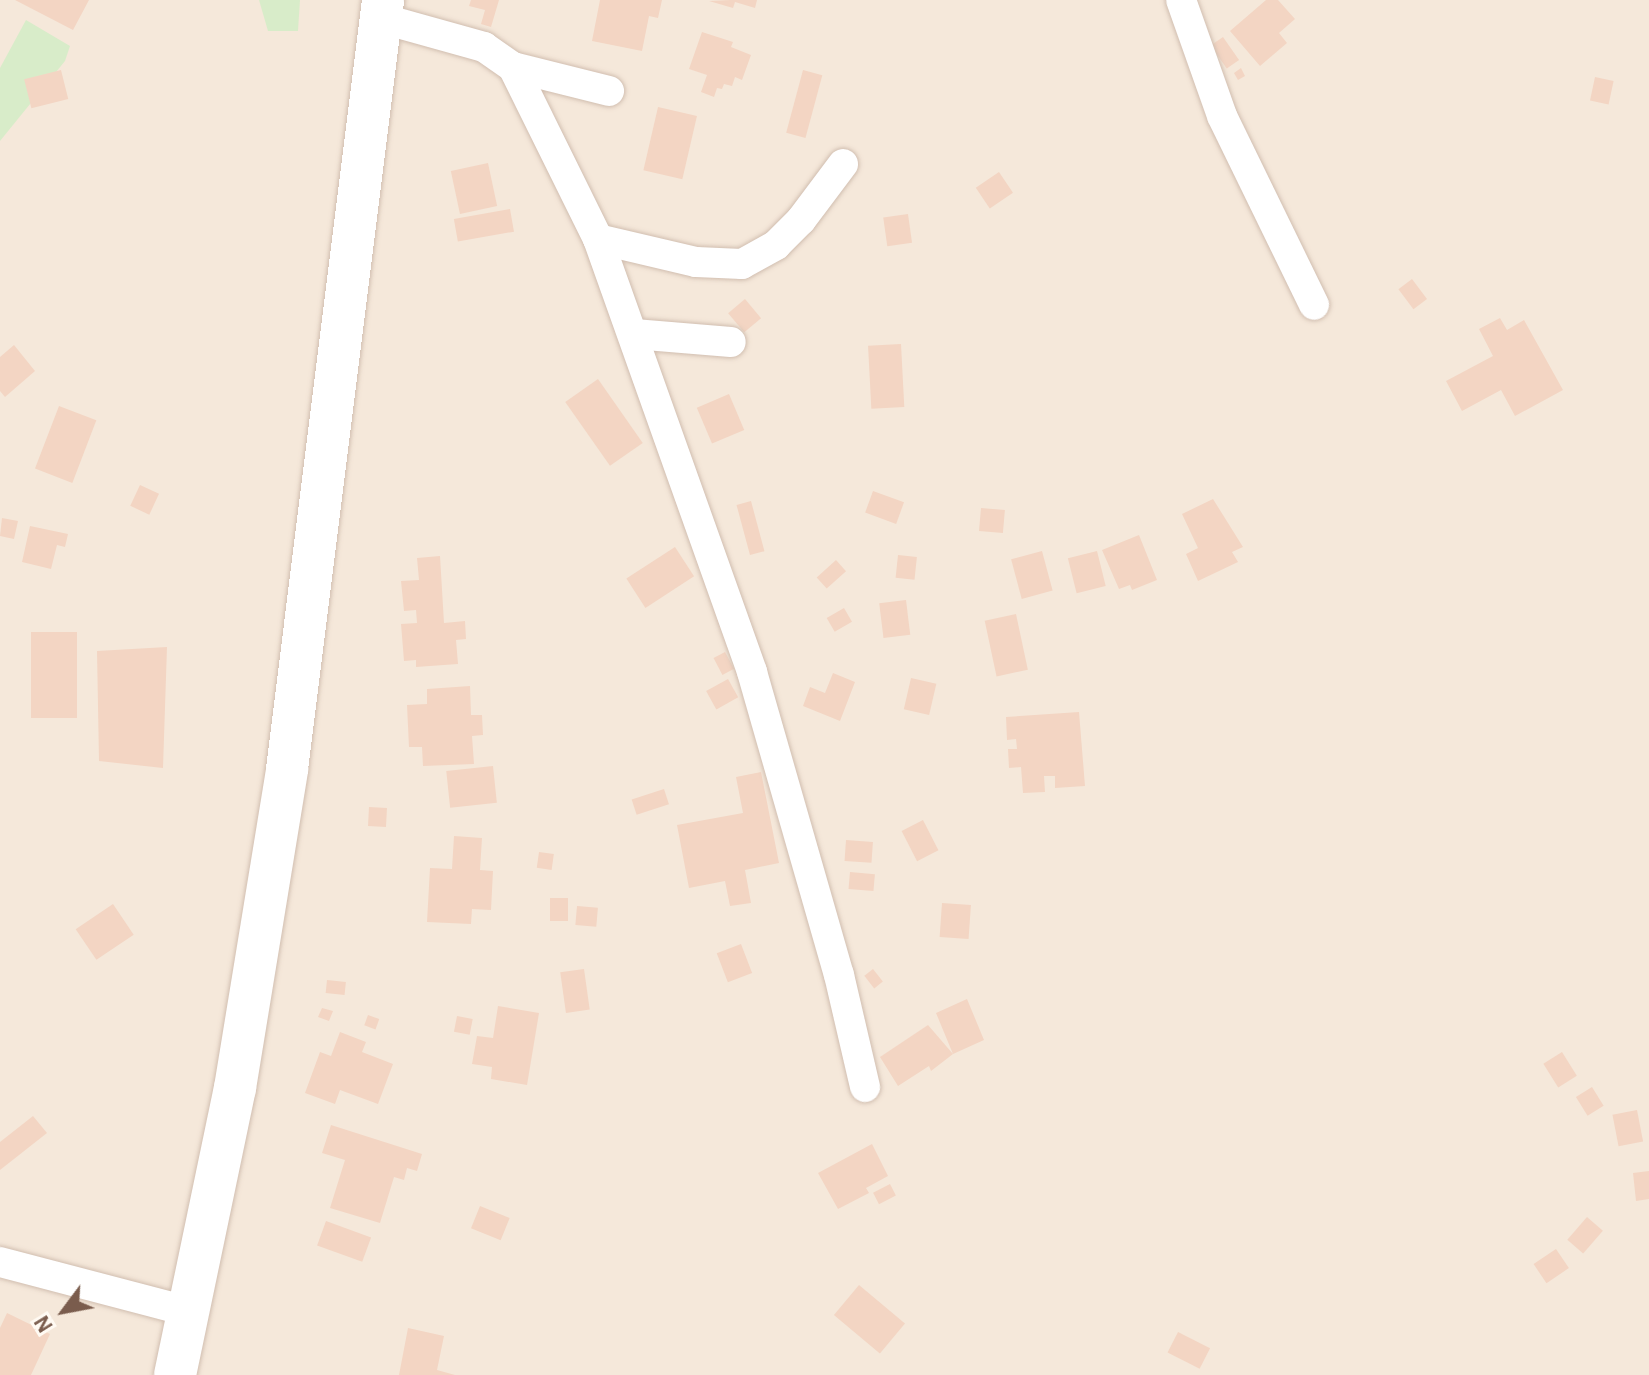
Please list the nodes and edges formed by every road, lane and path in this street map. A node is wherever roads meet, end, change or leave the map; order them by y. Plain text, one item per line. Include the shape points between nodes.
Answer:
1 (1181, 0) edge
2 (382, 9) edge
3 (513, 67) junction
4 (609, 91) dead end
5 (843, 164) dead end
6 (598, 239) junction
7 (1314, 305) dead end
8 (634, 334) junction
9 (731, 342) dead end
10 (865, 1087) dead end
11 (0, 1262) edge
12 (190, 1312) junction
13 (175, 1375) edge

1 - 7 street via 1222,116
2 - 3 street via 484,47
2 - 12 main road via 287,769 235,1088
3 - 4 street
3 - 6 street
5 - 6 street via 776,245 742,264 696,262
6 - 8 street
8 - 9 street
8 - 10 street via 752,672 839,975
11 - 12 street
12 - 13 main road

